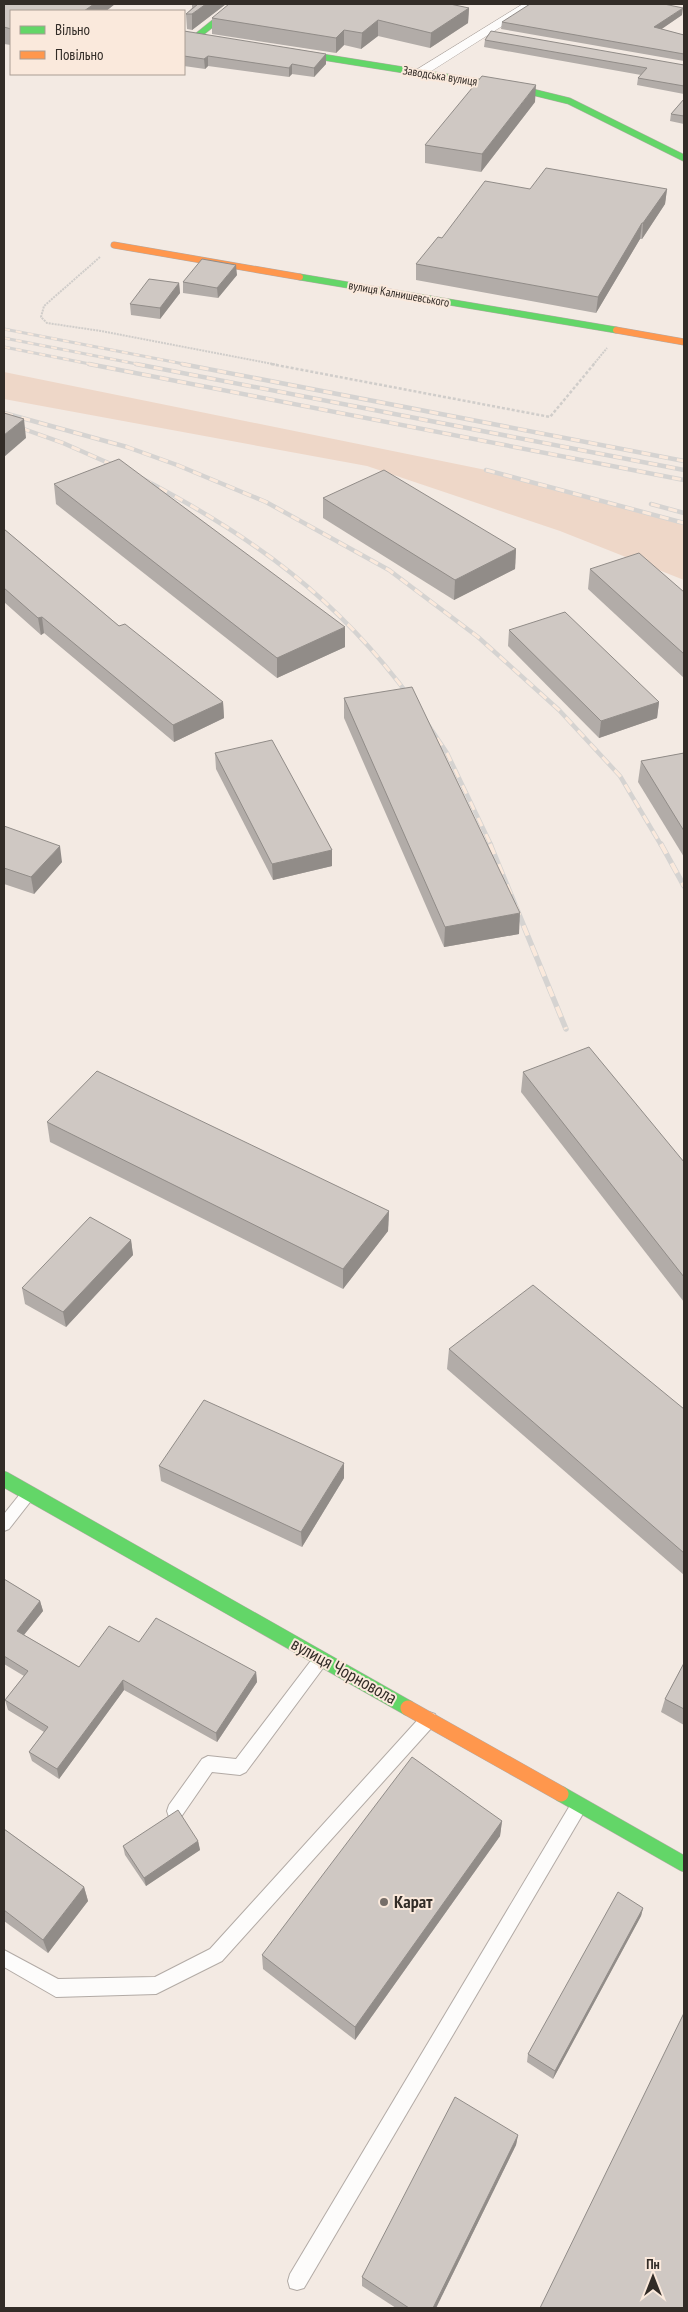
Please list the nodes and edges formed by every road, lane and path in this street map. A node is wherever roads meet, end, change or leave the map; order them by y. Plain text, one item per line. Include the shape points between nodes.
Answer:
1 (237, 4) edge
2 (531, 4) edge
3 (486, 32) junction
4 (185, 35) edge
5 (505, 36) edge
6 (196, 37) junction
7 (215, 40) edge
8 (280, 51) edge
9 (420, 72) junction
10 (684, 158) edge
11 (114, 245) joint
12 (620, 332) junction
13 (684, 342) edge
14 (4, 1479) edge
15 (29, 1493) junction
16 (4, 1525) edge
17 (321, 1659) junction
18 (429, 1719) junction
19 (580, 1804) junction
20 (175, 1810) edge
21 (684, 1864) edge
22 (4, 1958) edge
23 (297, 2282) dead end

1 - 6 street
2 - 3 street
3 - 5 street
3 - 9 street
4 - 6 street
6 - 7 street
8 - 9 street, Заводська вулиця
9 - 10 street, Заводська вулиця via 569,100
11 - 12 street, вулиця Калнишевського
11 - 12 path via 44,306 41,317 47,323 550,417
12 - 13 street, вулиця Калнишевського
14 - 15 street, вулиця Чорновола
15 - 16 lane
15 - 17 street, вулиця Чорновола
17 - 18 street, вулиця Чорновола
17 - 20 lane via 240,1767 208,1764
18 - 19 street, вулиця Чорновола
18 - 22 lane via 216,1955 156,1985 56,1988
19 - 21 street, вулиця Чорновола
19 - 23 lane

